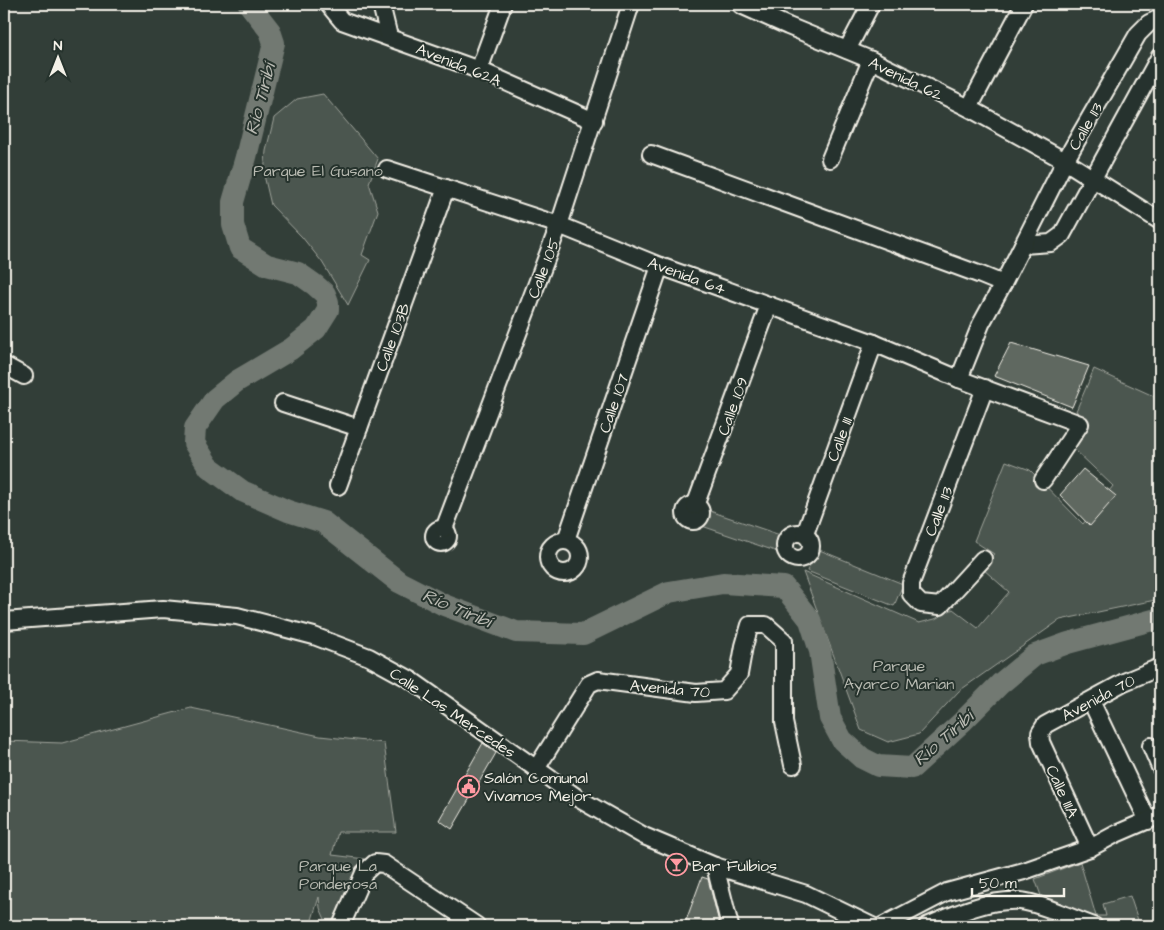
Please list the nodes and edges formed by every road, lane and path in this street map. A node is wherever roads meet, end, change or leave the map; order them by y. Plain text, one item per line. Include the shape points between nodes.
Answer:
1 (328, 4) edge
2 (381, 4) edge
3 (503, 4) edge
4 (631, 4) edge
5 (871, 4) edge
6 (1024, 4) edge
7 (741, 5) dead end
8 (1160, 18) edge
9 (389, 37) junction
10 (847, 50) junction
11 (1160, 56) edge
12 (871, 60) junction
13 (479, 70) junction
14 (969, 108) junction
15 (594, 122) junction
16 (651, 154) dead end
17 (830, 159) dead end
18 (1065, 161) junction
19 (387, 169) dead end
20 (1092, 178) junction
21 (446, 188) junction
22 (1160, 221) edge
23 (559, 224) junction
24 (1023, 245) junction
25 (660, 266) junction
26 (1003, 284) junction
27 (769, 306) junction
28 (874, 343) junction
29 (4, 365) edge
30 (24, 376) dead end
31 (959, 379) junction
32 (985, 388) junction
33 (283, 403) dead end
34 (358, 428) junction
35 (1042, 480) dead end
36 (338, 486) dead end
37 (695, 506) dead end
38 (444, 529) dead end
39 (805, 534) dead end
40 (566, 540) dead end
41 (983, 559) dead end
42 (4, 621) edge
43 (1160, 667) edge
44 (1091, 701) junction
45 (1040, 733) joint
46 (1151, 746) dead end
47 (793, 765) dead end
48 (1160, 767) edge
49 (536, 769) junction
50 (1154, 818) edge
51 (1090, 848) junction
52 (715, 866) junction
53 (341, 926) edge
54 (476, 926) edge
55 (730, 926) edge
56 (872, 926) edge
57 (882, 926) edge
58 (927, 926) edge
59 (1094, 926) edge

1 - 9 street, Avenida 62A via 342,21
2 - 9 street
3 - 13 street
4 - 15 street, Calle 105
5 - 10 street
6 - 14 street
7 - 10 street, Avenida 62
8 - 18 street, Calle 113 via 1138,34
9 - 13 street, Avenida 62A
10 - 12 street, Avenida 62
11 - 20 street, Calle 113
12 - 14 street, Avenida 62
12 - 17 street
13 - 15 street, Avenida 62A
14 - 18 street, Avenida 62
15 - 23 street, Calle 105
16 - 26 street
18 - 20 street, Avenida 62
18 - 24 street, Calle 113
19 - 21 street, Avenida 64
20 - 22 street, Avenida 62
20 - 24 street, Calle 113 via 1062,235 1051,243
21 - 23 street, Avenida 64
21 - 34 street, Calle 103B
23 - 25 street, Avenida 64
23 - 38 street, Calle 105
24 - 26 street, Calle 113
25 - 27 street, Avenida 64
25 - 40 street, Calle 107
26 - 31 street, Calle 113 via 981,324
27 - 28 street, Avenida 64
27 - 37 street, Calle 109
28 - 31 street, Avenida 64
28 - 39 street, Calle 111
29 - 30 street
31 - 32 street, Avenida 64
32 - 35 street, Avenida 64 via 1080,424
32 - 41 street, Calle 113 via 911,584 911,594 921,604 940,606
33 - 34 street
34 - 36 street, Calle 103B
42 - 49 street, Calle Las Mercedes via 163,609 238,616 314,636 369,658 411,680
43 - 44 street, Avenida 70
44 - 45 street, Avenida 70 via 1045,726
44 - 50 street
45 - 51 street, Calle 111A via 1040,742
46 - 48 street
47 - 49 street, Avenida 70 via 784,722 784,641 766,625 750,625 739,674 724,692 696,693 598,680 589,684
49 - 52 street, Calle Las Mercedes via 579,799 644,836
50 - 51 street
51 - 57 street via 1024,871 947,892
52 - 55 street
52 - 56 street, Calle Las Mercedes via 806,894
53 - 54 street via 364,873 375,863 384,864
58 - 59 street via 999,902 1021,901

